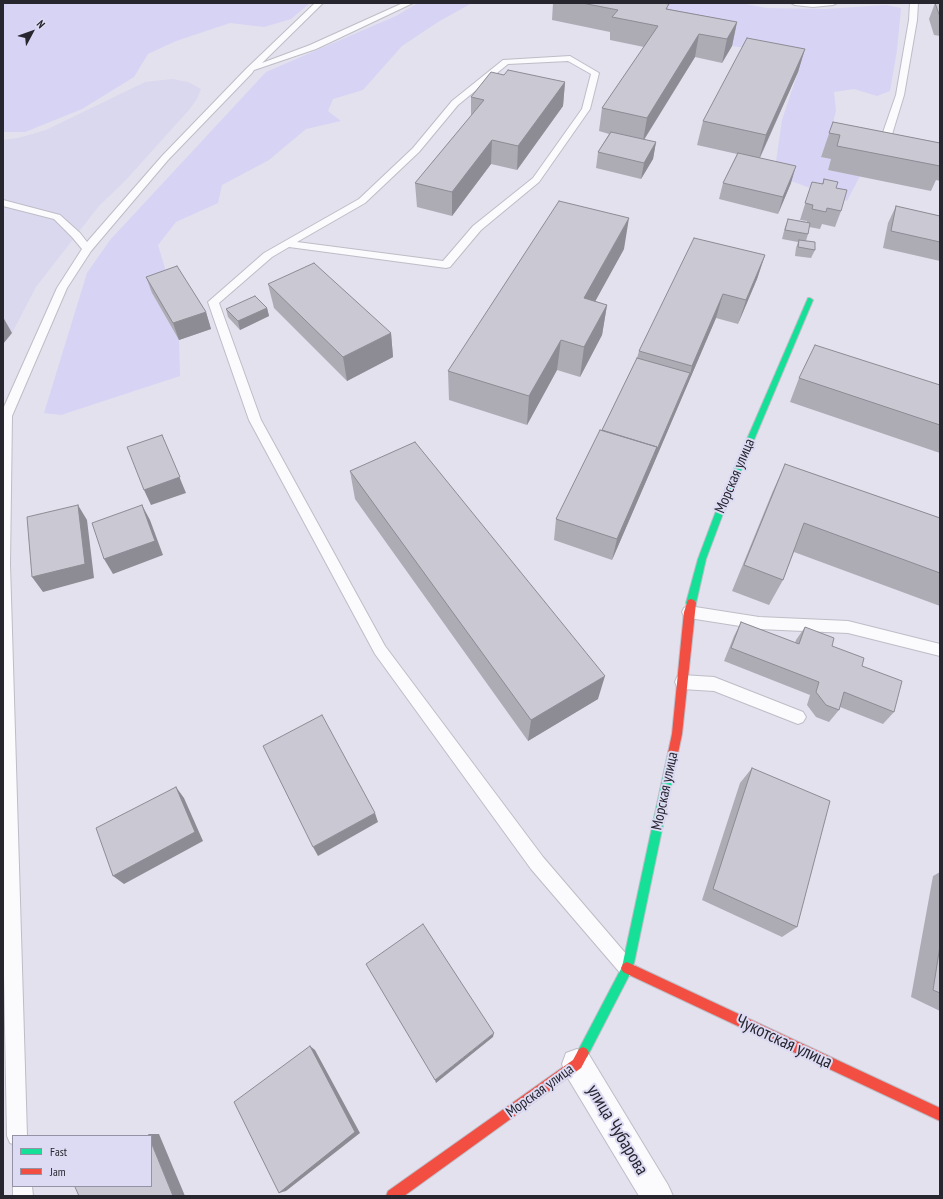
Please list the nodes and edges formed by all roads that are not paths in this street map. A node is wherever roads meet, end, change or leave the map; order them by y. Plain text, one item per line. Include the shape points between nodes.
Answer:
1 (319, 3) edge
2 (409, 3) edge
3 (795, 3) edge
4 (833, 3) edge
5 (914, 3) edge
6 (249, 71) junction
7 (885, 141) edge
8 (3, 203) edge
9 (287, 244) junction
10 (87, 249) junction
11 (810, 300) dead end
12 (689, 612) junction
13 (940, 650) edge
14 (682, 682) junction
15 (798, 717) dead end
16 (10, 856) junction
17 (3, 871) edge
18 (627, 968) junction
19 (577, 1064) junction
20 (940, 1115) edge
21 (16, 1135) edge
22 (393, 1196) edge
23 (657, 1196) edge

1 - 6 lane
2 - 6 lane via 313,47
3 - 4 lane
5 - 7 lane via 900,95
6 - 10 lane via 164,158
8 - 10 lane via 58,217
9 - 9 lane via 362,201 416,150 455,103 506,62 570,58 596,73 586,109 536,180 477,228 446,265
9 - 18 lane via 268,255 213,302 255,420 380,650 538,863
10 - 16 lane via 62,288 6,416 3,564
11 - 12 street, Морская улица via 720,511 702,559
12 - 13 lane via 759,623 848,627
12 - 14 street, Морская улица
14 - 15 lane via 714,684
14 - 18 street, Морская улица via 677,734
16 - 17 lane
16 - 21 lane
18 - 19 street, Морская улица
18 - 20 street, Чукотская улица
19 - 22 street, Морская улица
19 - 23 street, улица Чубарова

